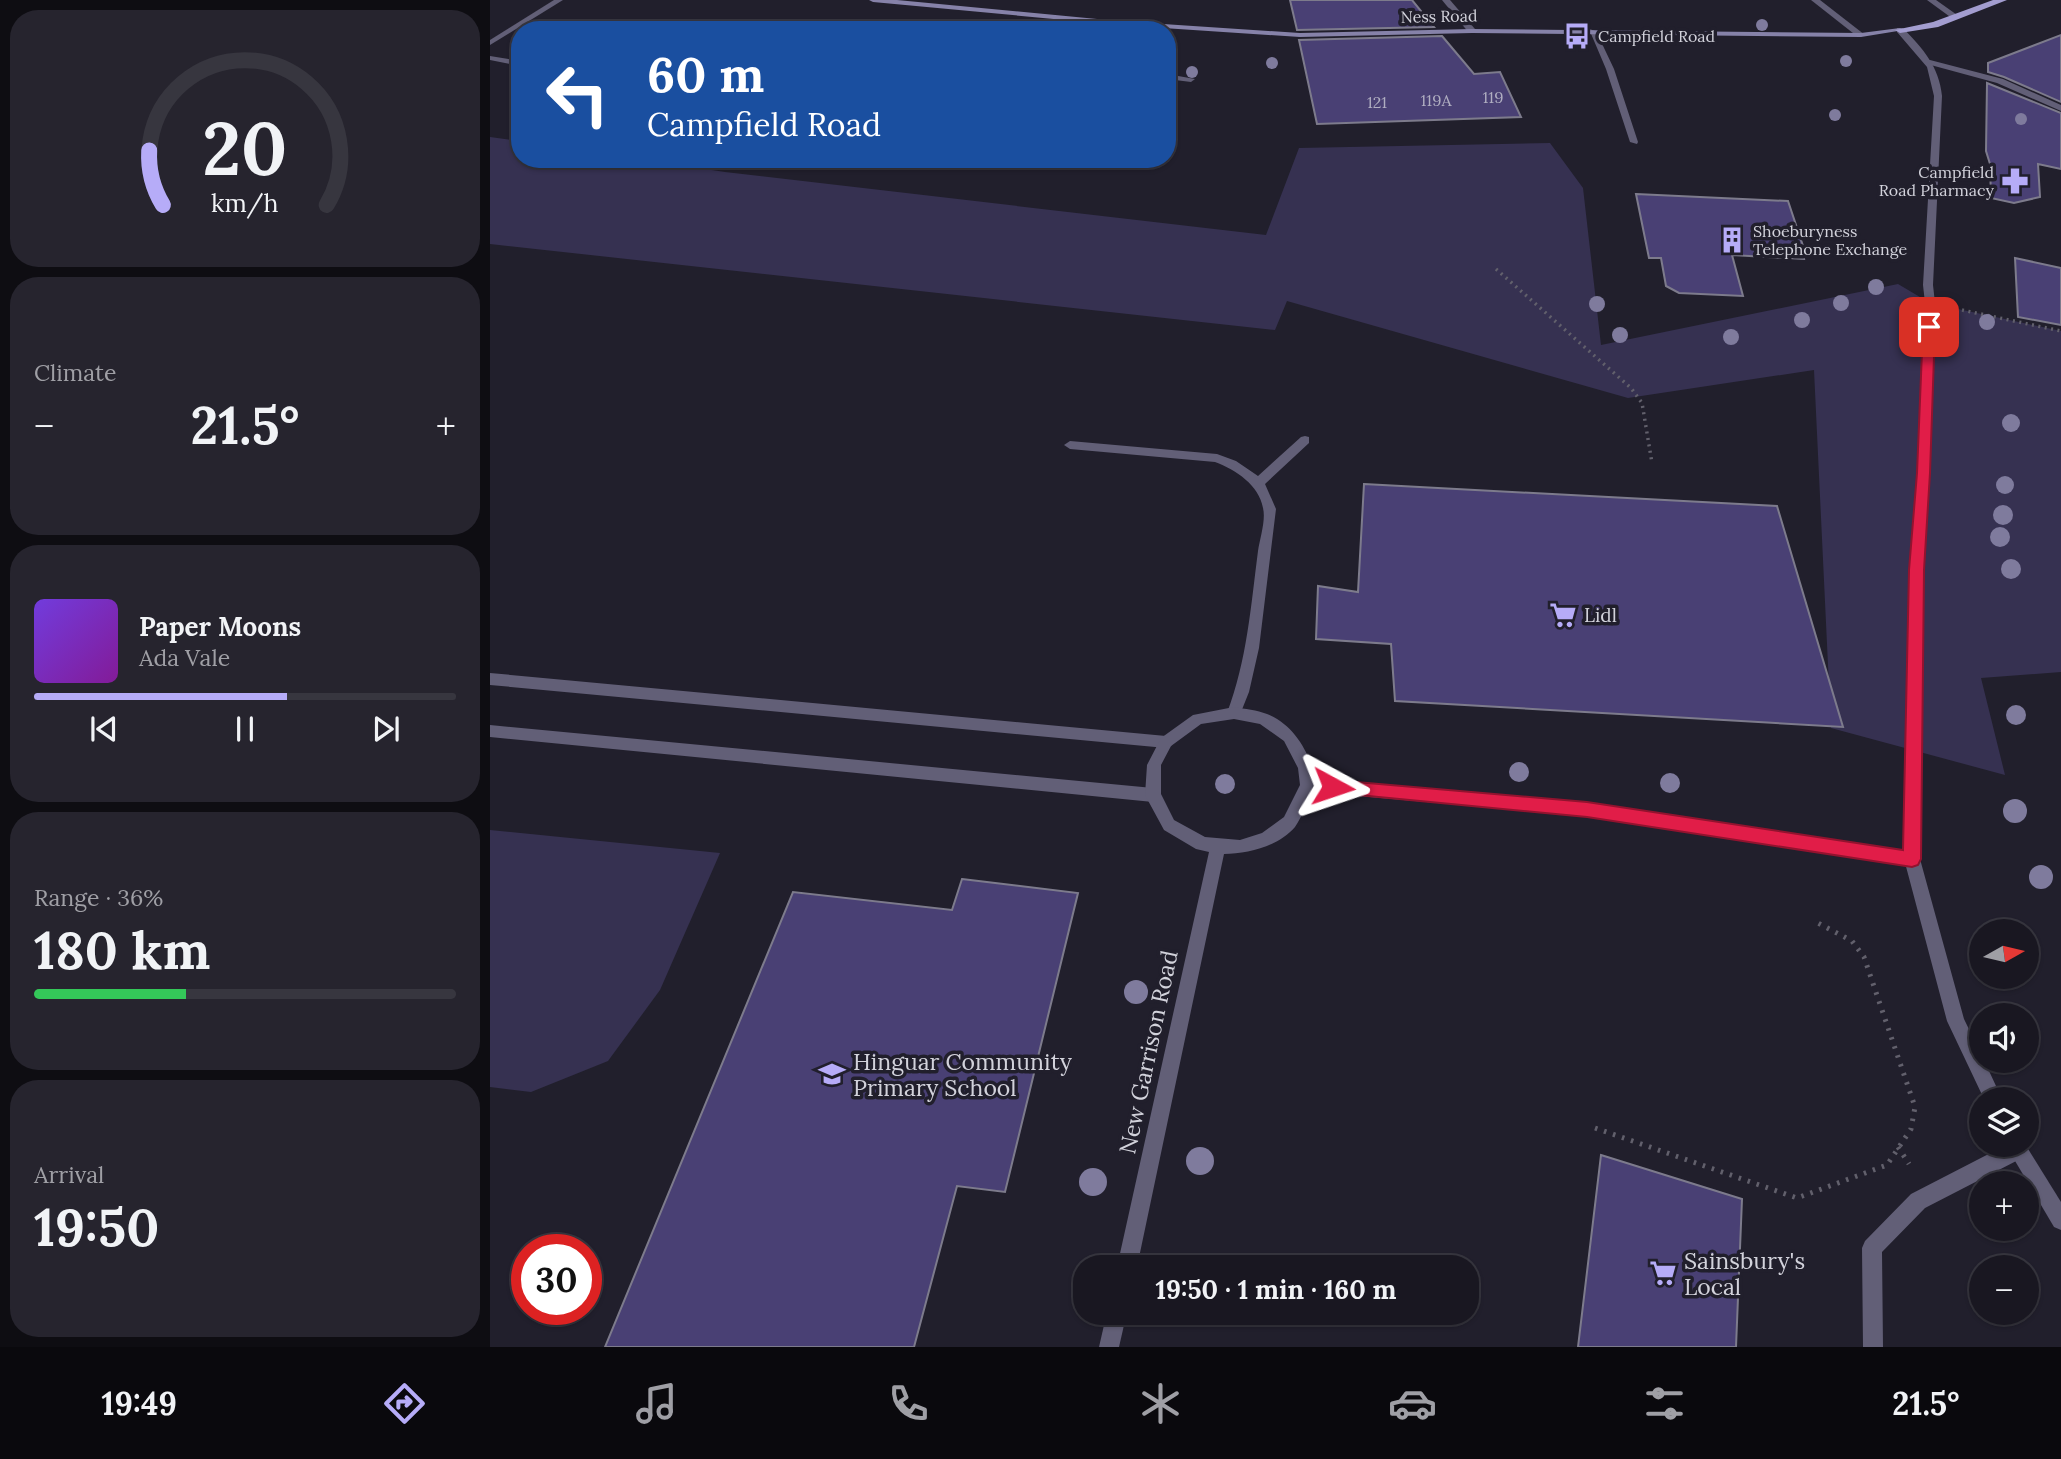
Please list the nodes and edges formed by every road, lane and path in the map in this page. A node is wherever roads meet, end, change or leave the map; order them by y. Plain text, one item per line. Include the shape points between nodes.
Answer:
1 (559, 0) edge
2 (873, 0) edge
3 (1446, 0) edge
4 (1815, 0) edge
5 (1931, 0) edge
6 (2002, 0) edge
7 (1956, 18) junction
8 (525, 21) edge
9 (1062, 21) edge
10 (511, 30) edge
11 (1176, 30) edge
12 (1900, 30) junction
13 (1472, 31) junction
14 (1592, 31) junction
15 (1861, 35) junction
16 (490, 43) edge
17 (490, 58) edge
18 (511, 62) edge
19 (1930, 62) junction
20 (1176, 77) edge
21 (1191, 79) dead end
22 (2061, 108) edge
23 (1634, 142) dead end
24 (1496, 269) dead end
25 (1930, 303) junction
26 (2061, 331) edge
27 (1305, 440) dead end
28 (1070, 445) dead end
29 (1652, 463) dead end
30 (1258, 483) junction
31 (490, 679) edge
32 (1234, 713) junction
33 (490, 730) edge
34 (1166, 742) junction
35 (1307, 785) junction
36 (1153, 795) junction
37 (1218, 848) junction
38 (1912, 859) junction
39 (1816, 922) dead end
40 (1987, 1087) edge
41 (1595, 1128) dead end
42 (1998, 1157) edge
43 (2022, 1157) edge
44 (2061, 1220) edge
45 (1130, 1255) edge
46 (1114, 1325) edge
47 (1109, 1347) edge
48 (1873, 1347) edge

1 - 8 street
2 - 9 main road, Ness Road
3 - 13 street
4 - 15 street
5 - 7 street
6 - 7 main road, Ness Road
7 - 12 main road, Ness Road
10 - 16 street
11 - 13 main road, Ness Road via 1300,35
12 - 15 main road, Ness Road
12 - 19 street
13 - 14 main road, Ness Road
14 - 15 main road, Ness Road
14 - 23 street
17 - 18 street
19 - 22 street via 2000,81
19 - 25 street via 1938,96
20 - 21 street
24 - 29 path via 1631,388 1642,403
25 - 26 path
25 - 38 street via 1916,570
27 - 30 street
28 - 30 street via 1217,458
30 - 32 street via 1269,509 1252,648
31 - 34 street
32 - 34 street via 1198,719
32 - 35 street via 1264,719 1289,737 1305,767
33 - 36 street
34 - 36 street via 1154,765
35 - 37 street via 1289,822 1267,838
35 - 38 street via 1587,809
36 - 37 street via 1169,825
37 - 45 street, New Garrison Road
38 - 40 street via 1956,1021
39 - 41 path via 1852,941 1864,957 1915,1107 1911,1129 1887,1165 1797,1198
42 - 48 street via 1918,1201 1872,1248
43 - 44 street
46 - 47 street

